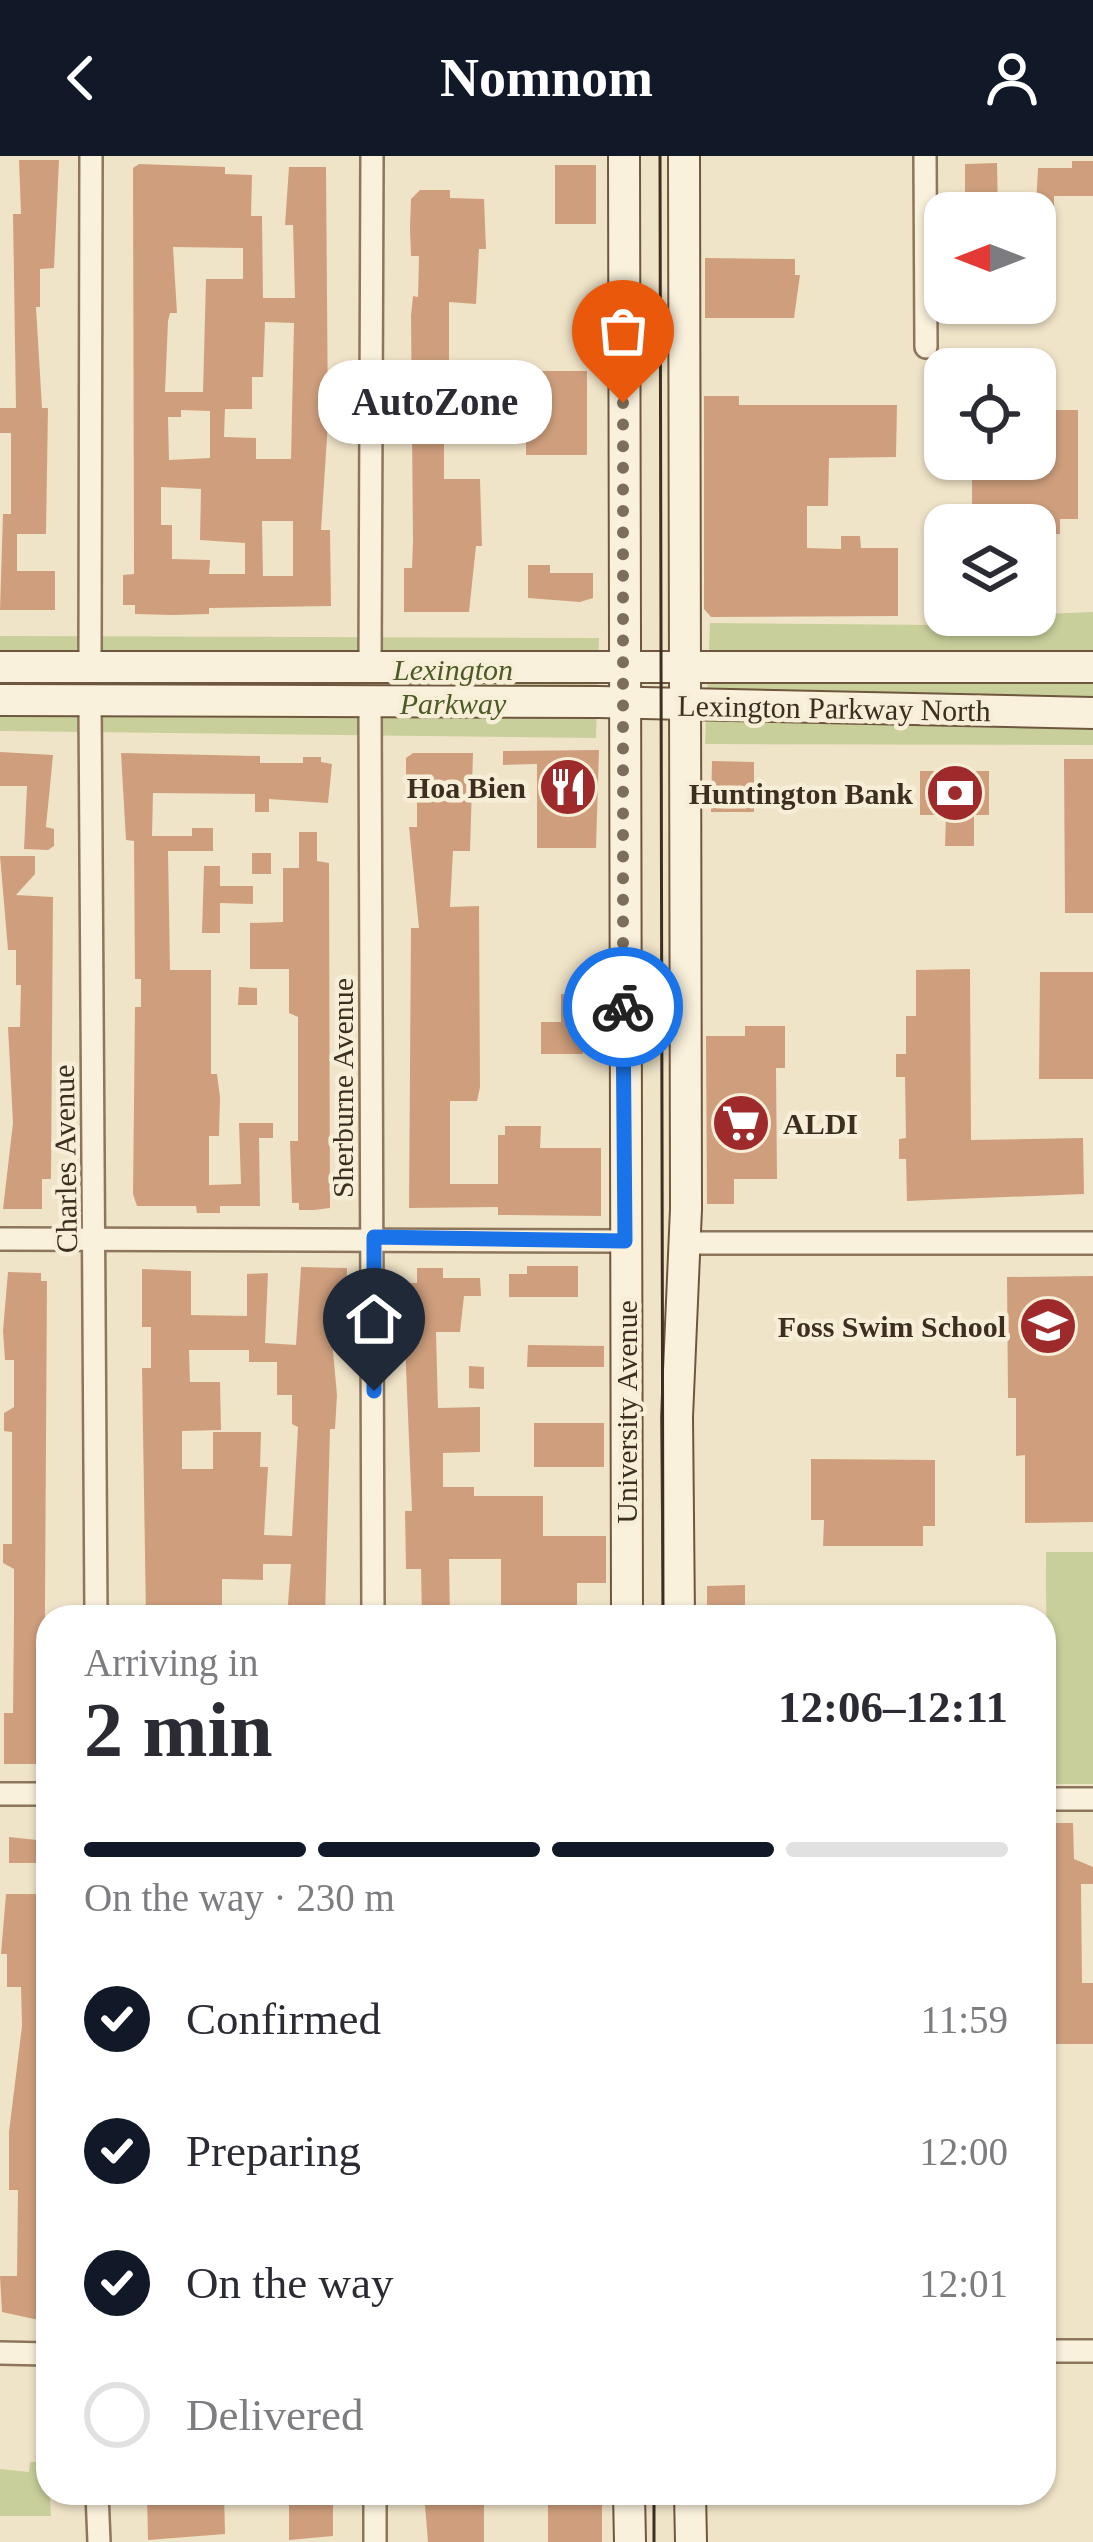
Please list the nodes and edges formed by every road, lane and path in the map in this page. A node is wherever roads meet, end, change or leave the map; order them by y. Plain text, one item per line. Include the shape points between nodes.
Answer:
1 (92, 156) edge
2 (372, 156) edge
3 (624, 156) edge
4 (684, 156) edge
5 (925, 156) edge
6 (926, 347) dead end
7 (0, 667) edge
8 (1093, 667) edge
9 (90, 668) junction
10 (370, 668) junction
11 (623, 668) junction
12 (685, 668) junction
13 (0, 700) edge
14 (90, 700) junction
15 (370, 702) junction
16 (622, 703) junction
17 (684, 706) junction
18 (1093, 712) edge
19 (97, 1237) junction
20 (374, 1237) junction
21 (0, 1239) edge
22 (625, 1241) junction
23 (685, 1243) junction
24 (1093, 1243) edge
25 (96, 1605) edge
26 (373, 1605) edge
27 (627, 1605) edge
28 (679, 1605) edge
29 (0, 1794) edge
30 (36, 1794) edge
31 (1093, 1798) edge
32 (1056, 1799) edge
33 (1056, 2351) edge
34 (1093, 2351) edge
35 (0, 2354) edge
36 (36, 2354) edge
37 (98, 2505) edge
38 (374, 2505) edge
39 (629, 2505) edge
40 (690, 2505) edge
41 (99, 2542) edge
42 (375, 2542) edge
43 (630, 2542) edge
44 (691, 2542) edge

1 - 9 street
2 - 10 street
3 - 11 main road, University Avenue
4 - 12 main road, University Avenue
5 - 6 street
7 - 9 main road, Lexington Parkway North
8 - 12 main road, Lexington Parkway North
9 - 10 main road, Lexington Parkway North
10 - 11 main road, Lexington Parkway North
11 - 12 main road, Lexington Parkway North
11 - 16 main road, University Avenue
12 - 17 main road, University Avenue
13 - 14 main road, Lexington Parkway North
14 - 15 main road, Lexington Parkway North
14 - 19 street, Charles Avenue
15 - 16 main road, Lexington Parkway North
15 - 20 street, Sherburne Avenue
16 - 17 main road, Lexington Parkway North
16 - 22 main road, University Avenue
17 - 18 main road, Lexington Parkway North
17 - 23 main road, University Avenue
19 - 20 street
19 - 21 street
19 - 25 street, Charles Avenue
20 - 22 street
20 - 26 street, Sherburne Avenue
22 - 27 main road, University Avenue
23 - 24 street
23 - 28 main road, University Avenue
29 - 30 street
31 - 32 street
33 - 34 street
35 - 36 street
37 - 41 street
38 - 42 street
39 - 43 main road
40 - 44 main road

